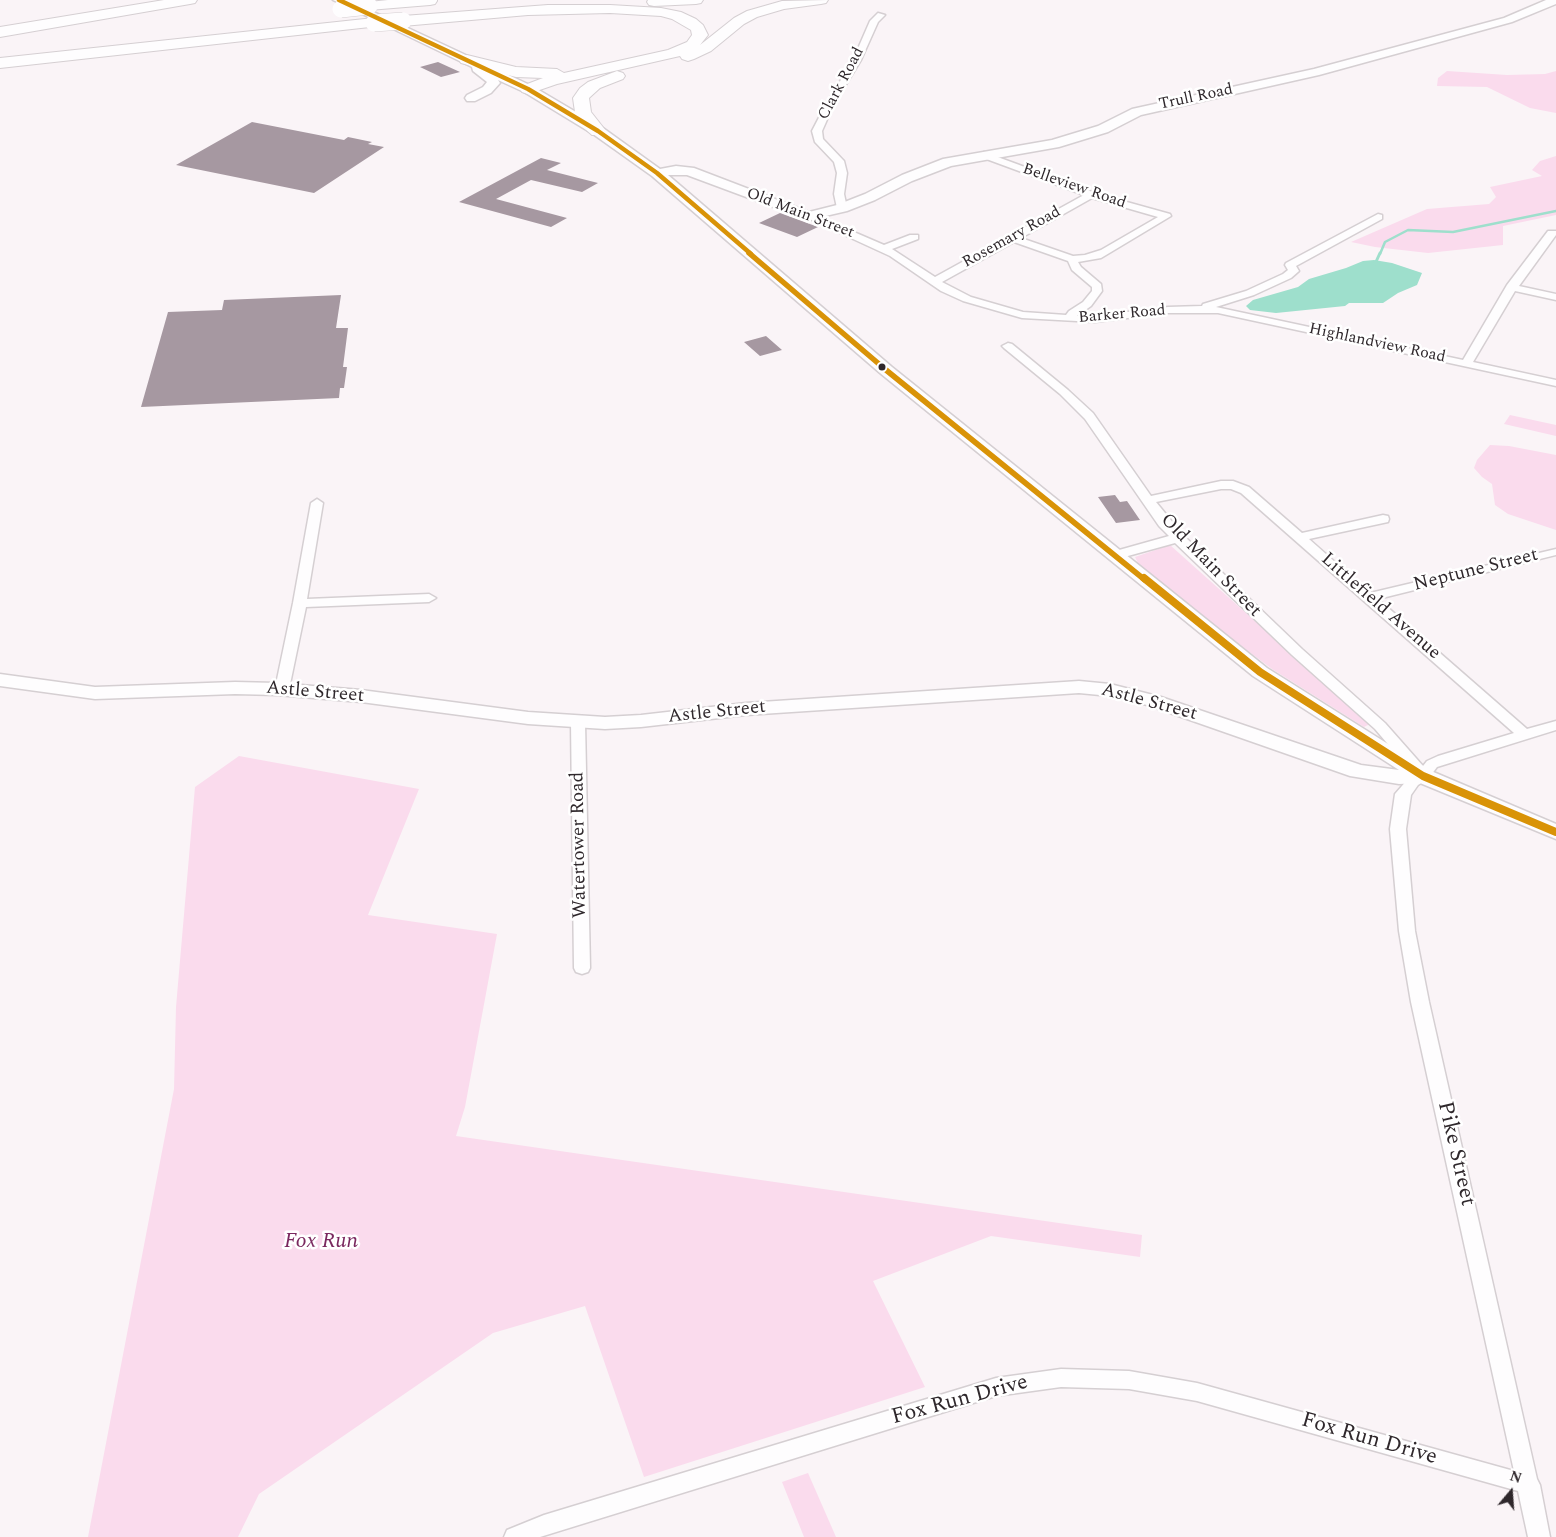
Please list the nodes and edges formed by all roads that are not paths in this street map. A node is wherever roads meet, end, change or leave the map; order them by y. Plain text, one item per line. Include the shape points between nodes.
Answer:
1 (181, 0) edge
2 (190, 0) edge
3 (442, 0) edge
4 (696, 0) edge
5 (821, 0) edge
6 (1556, 0) edge
7 (340, 4) edge
8 (157, 6) junction
9 (324, 10) dead end
10 (530, 11) junction
11 (881, 15) dead end
12 (0, 32) edge
13 (52, 38) dead end
14 (0, 44) edge
15 (467, 60) junction
16 (0, 63) edge
17 (610, 67) junction
18 (637, 70) junction
19 (528, 89) junction
20 (471, 98) dead end
21 (598, 130) junction
22 (984, 156) junction
23 (657, 174) junction
24 (1091, 195) junction
25 (842, 208) junction
26 (808, 216) junction
27 (1378, 217) dead end
28 (837, 227) junction
29 (1552, 233) dead end
30 (914, 238) dead end
31 (1012, 238) junction
32 (883, 249) junction
33 (1072, 258) junction
34 (934, 282) junction
35 (1511, 288) junction
36 (1556, 297) edge
37 (1198, 309) junction
38 (1069, 319) junction
39 (1008, 346) dead end
40 (1467, 363) junction
41 (1556, 383) edge
42 (1149, 500) junction
43 (317, 503) dead end
44 (1383, 519) dead end
45 (1300, 537) junction
46 (1178, 538) junction
47 (1554, 552) dead end
48 (1117, 555) junction
49 (429, 598) dead end
50 (1369, 598) junction
51 (300, 603) junction
52 (0, 680) edge
53 (282, 690) junction
54 (578, 722) junction
55 (1556, 725) edge
56 (1524, 734) junction
57 (1423, 776) junction
58 (1556, 832) edge
59 (582, 968) dead end
60 (1529, 1485) junction
61 (514, 1537) edge
62 (1539, 1537) edge

1 - 8 highway
2 - 8 highway
3 - 7 highway, bridge via 369,6
4 - 10 highway
5 - 18 highway via 758,12 738,21 700,52
6 - 22 street, Trull Road via 1515,18 1395,51 1137,112 1103,128 1054,144
7 - 9 highway
7 - 15 street
8 - 12 highway
10 - 16 highway, bridge via 203,40
10 - 17 highway via 647,10 681,17 699,30 700,35 695,42 679,52
11 - 25 street, Clark Road via 874,21 857,60 817,132 818,140 839,160
13 - 14 highway
15 - 17 highway via 516,72 546,74
15 - 19 street
15 - 20 street via 494,83
17 - 19 highway
18 - 19 highway
18 - 21 highway via 596,84 583,94 583,112
19 - 21 street
21 - 23 street
22 - 24 street, Belleview Road
22 - 25 street, Trull Road via 934,166
23 - 26 street, Old Main Street via 676,170 695,173
23 - 48 street via 971,440
24 - 31 street, Rosemary Road
24 - 33 street, Belleview Road via 1166,216 1097,256
25 - 26 street, Trull Road
25 - 28 street
26 - 28 street, Old Main Street
27 - 37 street via 1290,265 1294,271 1287,276 1250,293
28 - 32 street, Old Main Street
29 - 35 street
30 - 32 street
31 - 33 street
31 - 34 street, Rosemary Road
32 - 34 street, Old Main Street
33 - 38 street via 1076,268 1097,286 1097,292
34 - 38 street, Barker Road via 967,299 1022,315
35 - 36 street
35 - 40 street
37 - 38 street, Barker Road
37 - 40 street, Highlandview Road
39 - 42 street, Old Main Street via 1089,416
40 - 41 street, Highlandview Road
42 - 45 street, Littlefield Avenue via 1221,485 1233,486 1244,490
42 - 46 street, Old Main Street
43 - 51 street
44 - 45 street
45 - 50 street, Littlefield Avenue
46 - 48 street
46 - 57 street, Old Main Street via 1380,726
47 - 50 street, Neptune Street
48 - 57 street via 1260,672
49 - 51 street
50 - 56 street, Littlefield Avenue
51 - 53 street
52 - 53 street, Astle Street via 95,693 227,688
53 - 54 street, Astle Street via 361,696
54 - 57 street, Astle Street via 632,722 755,708 1079,687 1110,690 1154,701 1358,771 1399,777
54 - 59 street, Watertower Road
55 - 56 street, Pike Street
56 - 57 street, Pike Street via 1443,759 1432,764
57 - 58 street
57 - 60 street, Pike Street via 1407,788 1400,805 1399,841 1407,931 1420,1002
60 - 61 street, Fox Run Drive via 1197,1392 1129,1380 1061,1378 996,1387 544,1525
60 - 62 street, Pike Street

